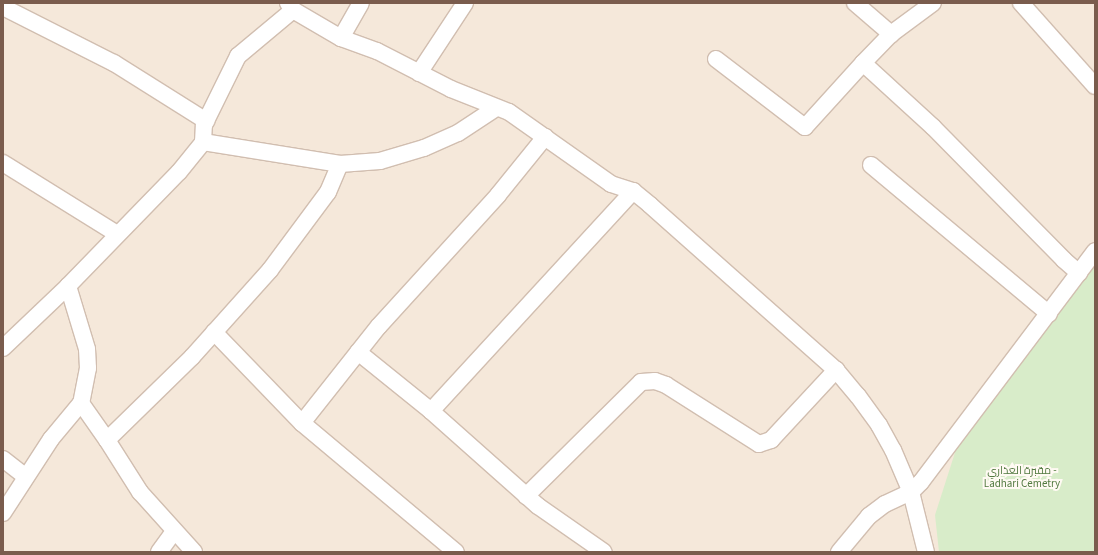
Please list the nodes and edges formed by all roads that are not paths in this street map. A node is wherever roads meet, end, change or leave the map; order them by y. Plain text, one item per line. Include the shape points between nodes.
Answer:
1 (361, 3) edge
2 (465, 3) edge
3 (854, 3) edge
4 (933, 3) edge
5 (1021, 3) edge
6 (291, 6) edge
7 (3, 7) edge
8 (891, 34) junction
9 (341, 38) junction
10 (716, 59) dead end
11 (863, 63) junction
12 (419, 73) junction
13 (1095, 86) edge
14 (496, 108) junction
15 (206, 121) junction
16 (545, 137) junction
17 (203, 142) junction
18 (340, 164) junction
19 (871, 165) dead end
20 (4, 166) edge
21 (633, 191) junction
22 (117, 234) junction
23 (1095, 251) edge
24 (1079, 272) junction
25 (68, 286) junction
26 (1049, 314) junction
27 (214, 332) junction
28 (3, 348) edge
29 (358, 352) junction
30 (836, 370) junction
31 (81, 403) junction
32 (431, 411) junction
33 (302, 423) junction
34 (107, 440) junction
35 (3, 459) edge
36 (25, 476) junction
37 (911, 492) junction
38 (526, 496) junction
39 (3, 512) edge
40 (174, 531) junction
41 (159, 552) edge
42 (194, 552) edge
43 (456, 552) edge
44 (604, 552) edge
45 (839, 552) edge
46 (926, 552) edge

1 - 9 street
2 - 12 street
3 - 8 street
4 - 8 street
5 - 13 street
6 - 9 street
6 - 15 street via 238,56
7 - 15 street via 114,63
8 - 11 street
9 - 12 street via 377,51
10 - 11 street via 805,127
11 - 24 street
12 - 14 street
14 - 16 street via 509,112
14 - 18 street via 458,133 424,148 380,161
15 - 17 street
16 - 21 street via 611,184
16 - 29 street via 498,195
17 - 18 street
17 - 22 street via 158,195
18 - 27 street via 328,192 300,231 270,270
19 - 26 street
20 - 22 street
21 - 30 street
21 - 32 street
22 - 25 street
23 - 24 street
24 - 26 street
25 - 28 street
25 - 31 street via 87,348 88,368
26 - 37 street via 939,460
27 - 33 street
27 - 34 street
29 - 32 street
29 - 33 street
30 - 37 street via 880,425
30 - 38 street via 771,440 759,444 666,385 655,381 641,382
31 - 34 street
31 - 36 street
32 - 38 street
33 - 43 street
34 - 40 street via 133,482
35 - 36 street
36 - 39 street
37 - 45 street via 885,504 869,516
37 - 46 street
38 - 44 street via 565,527
40 - 41 street
40 - 42 street

